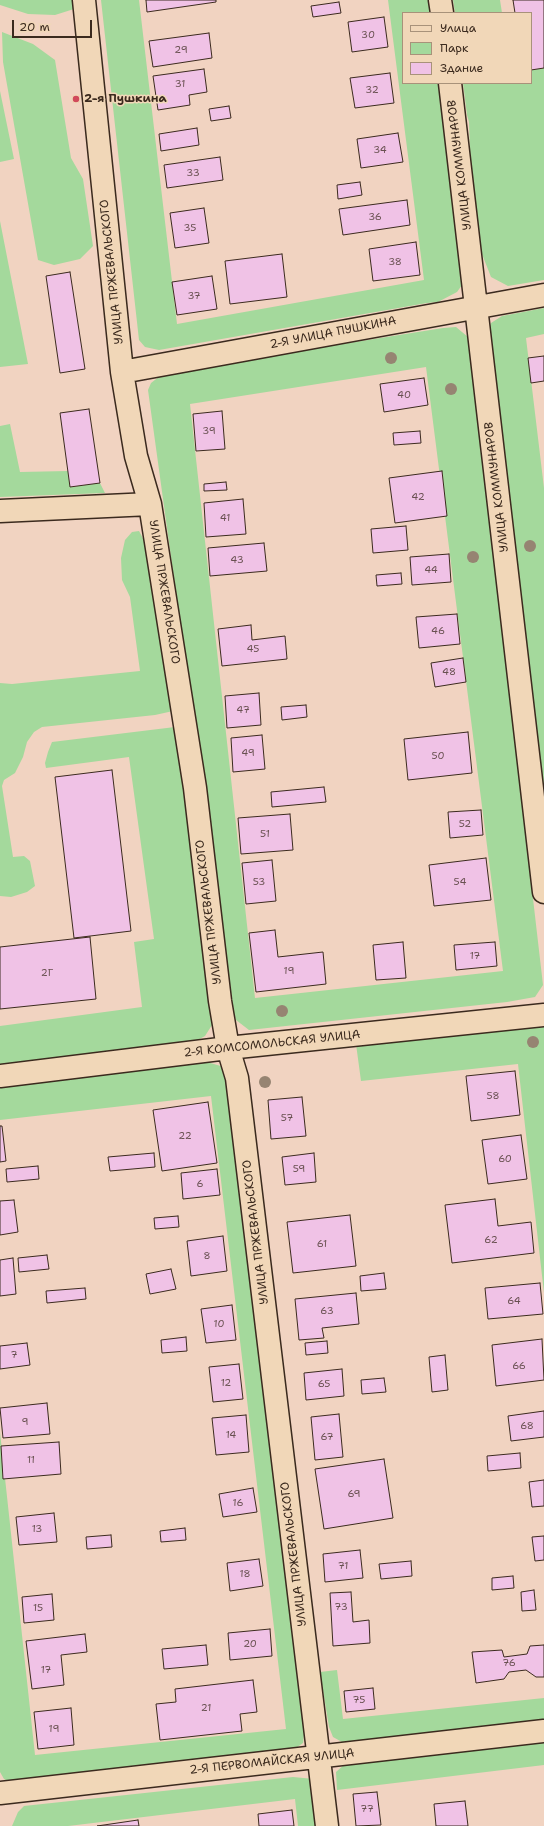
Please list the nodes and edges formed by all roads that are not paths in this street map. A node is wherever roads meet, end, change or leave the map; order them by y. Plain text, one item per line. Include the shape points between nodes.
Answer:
1 (84, 0) edge
2 (440, 0) edge
3 (442, 12) edge
4 (450, 84) edge
5 (544, 295) edge
6 (477, 306) junction
7 (122, 372) junction
8 (150, 504) junction
9 (0, 511) edge
10 (544, 892) edge
11 (544, 1015) edge
12 (228, 1048) junction
13 (0, 1076) edge
14 (544, 1731) edge
15 (318, 1757) junction
16 (0, 1793) edge
17 (327, 1826) edge

1 - 7 street, УЛИЦА ПРЖЕВАЛЬСКОГО
2 - 3 street
4 - 6 street, УЛИЦА КОММУНАРОВ
5 - 6 street, 2-Я УЛИЦА ПУШКИНА
6 - 7 street, 2-Я УЛИЦА ПУШКИНА
6 - 10 street, УЛИЦА КОММУНАРОВ
7 - 8 street, УЛИЦА ПРЖЕВАЛЬСКОГО via 136,456
8 - 9 street
8 - 12 street, УЛИЦА ПРЖЕВАЛЬСКОГО via 195,788 220,1001
11 - 12 street, 2-Я КОМСОМОЛЬСКАЯ УЛИЦА
12 - 13 street, 2-Я КОМСОМОЛЬСКАЯ УЛИЦА
12 - 15 street, УЛИЦА ПРЖЕВАЛЬСКОГО via 237,1078
14 - 15 street, 2-Я ПЕРВОМАЙСКАЯ УЛИЦА
15 - 16 street, 2-Я ПЕРВОМАЙСКАЯ УЛИЦА
15 - 17 street, УЛИЦА ПРЖЕВАЛЬСКОГО

